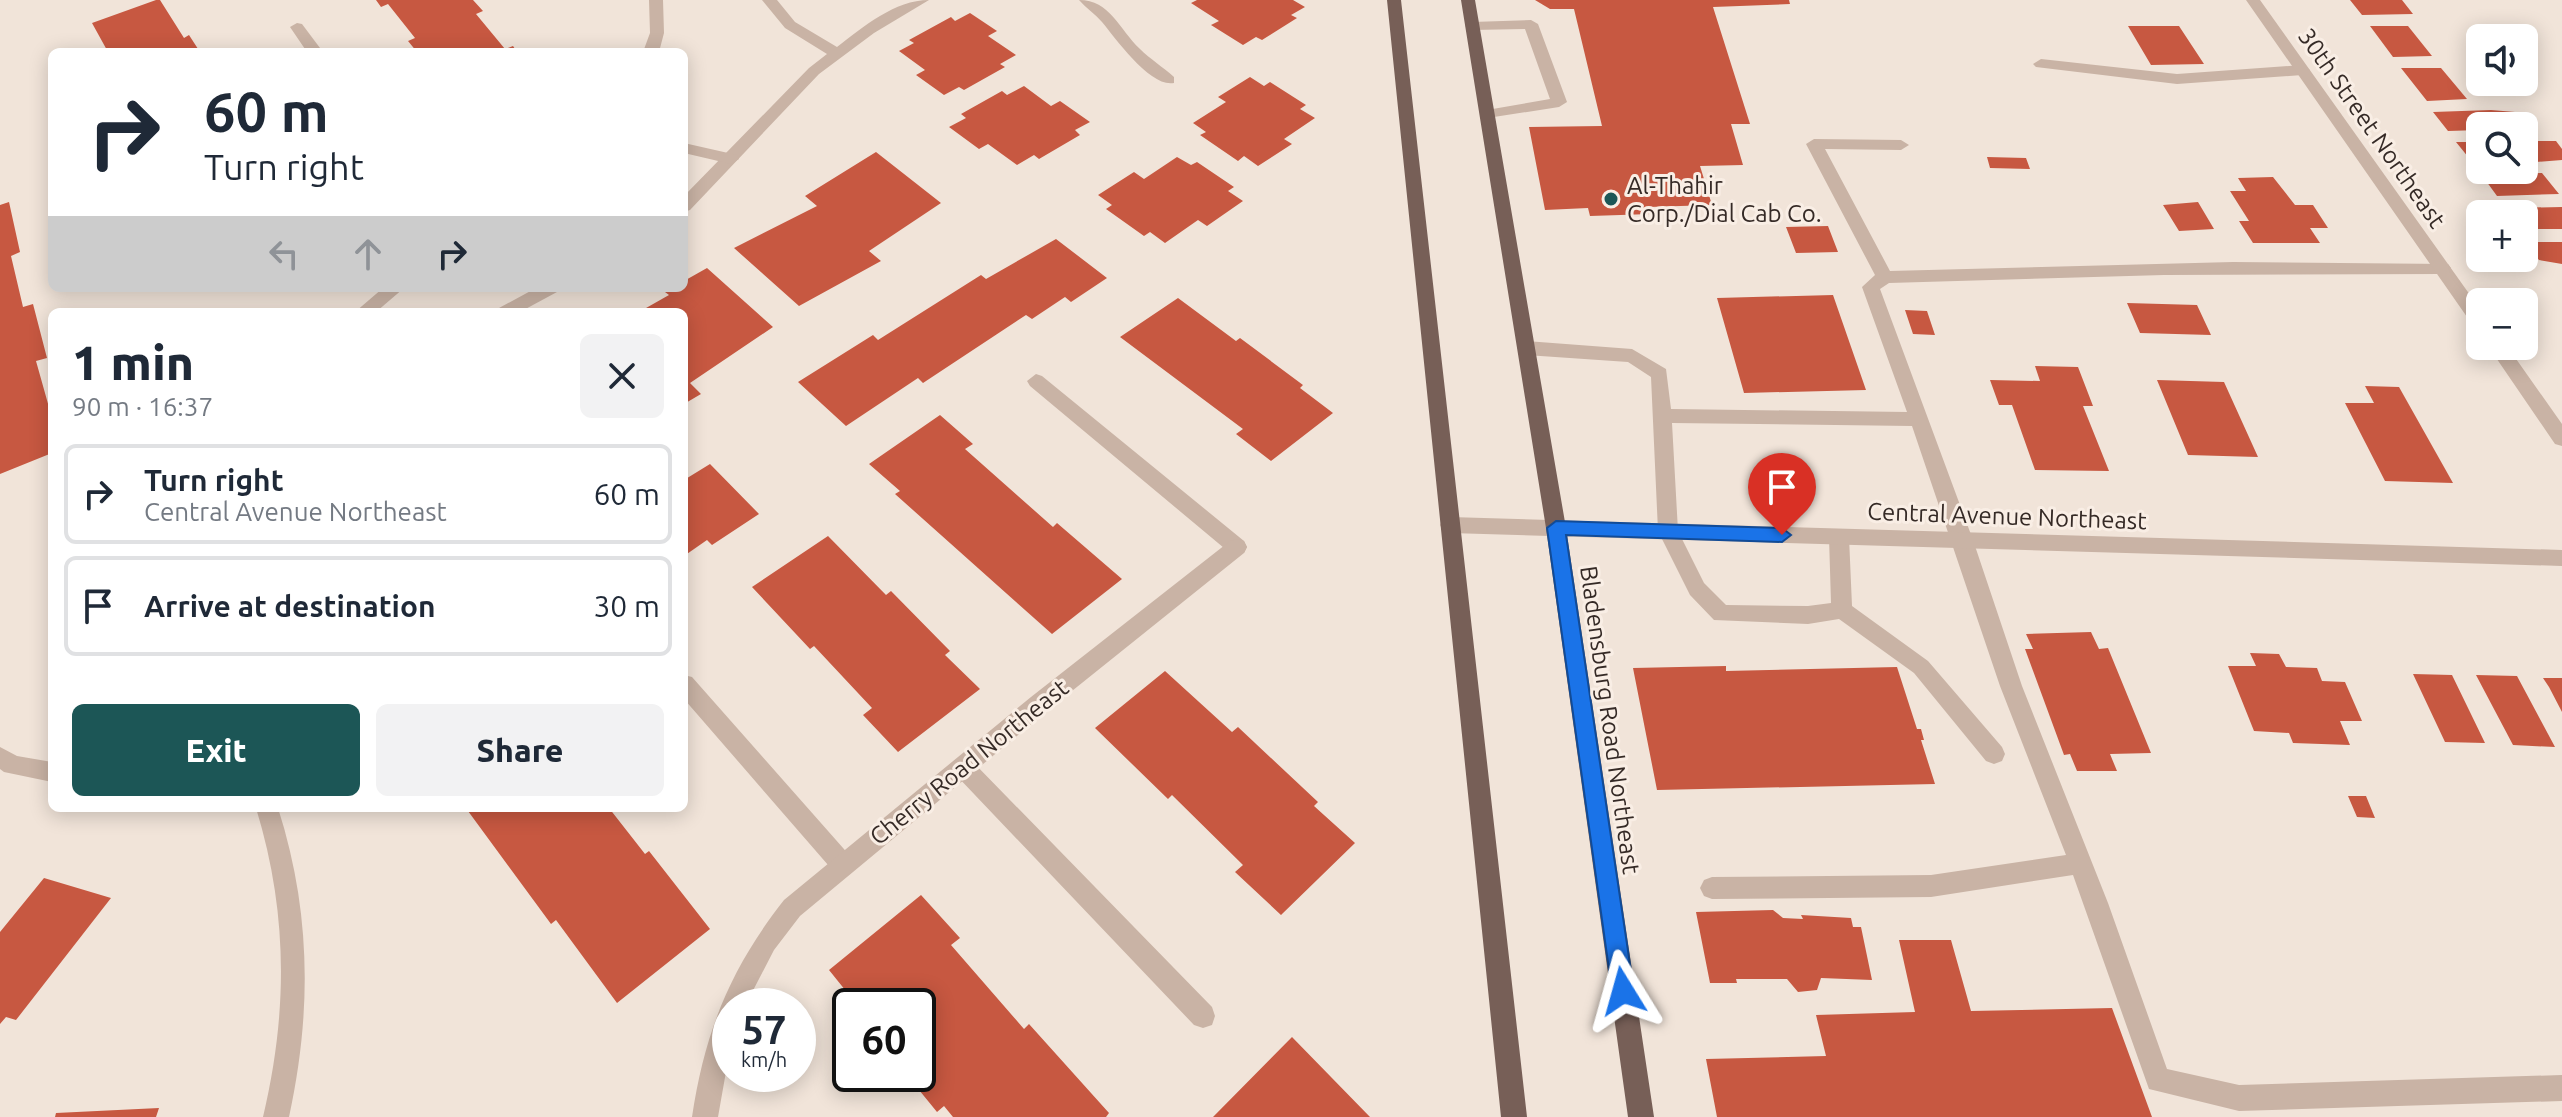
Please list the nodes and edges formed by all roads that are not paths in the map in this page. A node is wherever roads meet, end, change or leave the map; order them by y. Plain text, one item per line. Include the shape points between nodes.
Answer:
1 (656, 0) edge
2 (769, 0) edge
3 (922, 0) edge
4 (1086, 0) edge
5 (1394, 0) edge
6 (1468, 0) edge
7 (2253, 0) edge
8 (1472, 26) junction
9 (297, 27) dead end
10 (312, 48) edge
11 (653, 48) edge
12 (836, 53) junction
13 (2041, 64) dead end
14 (2302, 70) junction
15 (1169, 80) dead end
16 (1487, 115) junction
17 (1901, 145) dead end
18 (688, 149) edge
19 (731, 159) junction
20 (688, 202) edge
21 (2442, 268) junction
22 (1885, 277) junction
23 (390, 292) edge
24 (543, 292) edge
25 (2466, 302) edge
26 (369, 308) edge
27 (513, 308) edge
28 (1526, 348) junction
29 (2507, 360) edge
30 (1036, 381) dead end
31 (1662, 416) junction
32 (1919, 419) junction
33 (2562, 439) edge
34 (1450, 525) junction
35 (1556, 528) junction
36 (1668, 531) junction
37 (1839, 537) junction
38 (1963, 540) junction
39 (2562, 558) edge
40 (1842, 610) junction
41 (688, 689) edge
42 (1994, 754) dead end
43 (0, 757) edge
44 (963, 767) junction
45 (48, 771) edge
46 (268, 812) edge
47 (2081, 863) junction
48 (843, 865) junction
49 (1712, 888) dead end
50 (740, 988) edge
51 (1203, 1016) dead end
52 (712, 1070) edge
53 (2562, 1088) edge
54 (276, 1117) edge
55 (705, 1117) edge
56 (1514, 1117) edge
57 (1641, 1117) edge

1 - 11 street
2 - 12 street via 790,25
3 - 12 street
4 - 15 street via 1133,51
5 - 34 main road
6 - 8 main road, Bladensburg Road Northeast
7 - 14 street, 30th Street Northeast
8 - 16 main road, Bladensburg Road Northeast
8 - 16 street via 1531,24 1559,102
9 - 10 street
12 - 19 street
13 - 14 street via 2177,79
14 - 21 street, 30th Street Northeast
16 - 28 main road, Bladensburg Road Northeast
17 - 22 street via 1814,144
18 - 19 street
19 - 20 street
21 - 22 street via 2265,266
21 - 25 street, 30th Street Northeast
22 - 32 street via 1871,287
23 - 26 street
24 - 27 street
28 - 31 street via 1632,356 1660,374
28 - 35 main road, Bladensburg Road Northeast
29 - 33 street
30 - 44 street, Cherry Road Northeast via 1237,547
31 - 32 street
31 - 36 street
32 - 38 street
34 - 35 street, Central Avenue Northeast
34 - 56 main road
35 - 36 street, Central Avenue Northeast
35 - 57 main road, Bladensburg Road Northeast
36 - 37 street, Central Avenue Northeast
36 - 40 street via 1697,589 1721,614
37 - 38 street, Central Avenue Northeast
37 - 40 street
38 - 39 street, Central Avenue Northeast
38 - 47 street via 2011,686
40 - 42 street via 1921,667
41 - 48 street
43 - 45 street via 12,765
44 - 48 street, Cherry Road Northeast
44 - 51 street
46 - 54 street via 288,887 294,956 292,1031
47 - 49 street via 1931,886
47 - 53 street via 2158,1080 2239,1098
48 - 50 street, Cherry Road Northeast via 778,924
52 - 55 street, Cherry Road Northeast

